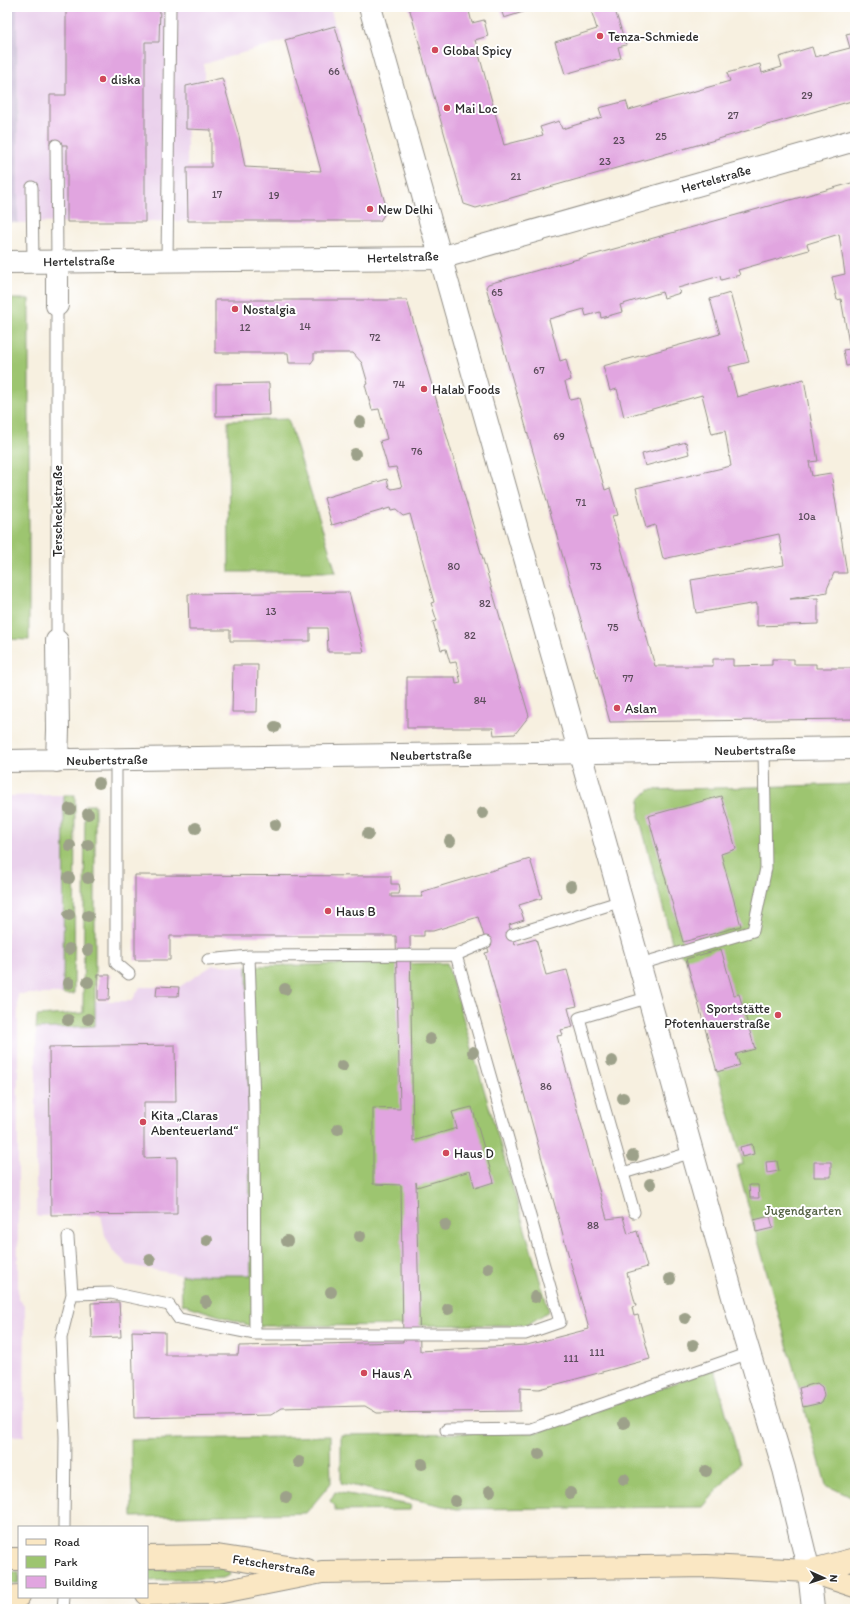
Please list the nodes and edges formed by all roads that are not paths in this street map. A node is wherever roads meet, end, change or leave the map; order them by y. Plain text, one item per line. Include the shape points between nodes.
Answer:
1 (170, 7) edge
2 (370, 7) edge
3 (855, 140) edge
4 (56, 145) dead end
5 (32, 188) dead end
6 (440, 258) junction
7 (167, 260) junction
8 (57, 261) junction
9 (7, 262) edge
10 (33, 262) junction
11 (57, 305) joint
12 (57, 641) joint
13 (855, 748) edge
14 (764, 750) junction
15 (580, 752) junction
16 (116, 760) junction
17 (7, 761) edge
18 (57, 761) junction
19 (622, 901) junction
20 (512, 935) dead end
21 (486, 942) dead end
22 (456, 955) junction
23 (249, 956) junction
24 (208, 960) dead end
25 (640, 964) junction
26 (129, 974) dead end
27 (650, 997) junction
28 (693, 1152) junction
29 (623, 1173) junction
30 (634, 1212) dead end
31 (68, 1237) dead end
32 (72, 1294) junction
33 (255, 1334) junction
34 (749, 1353) junction
35 (446, 1430) dead end
36 (64, 1526) edge
37 (148, 1557) edge
38 (7, 1559) edge
39 (18, 1559) edge
40 (855, 1559) edge
41 (809, 1571) junction
42 (322, 1572) junction
43 (855, 1586) edge
44 (148, 1594) edge
45 (18, 1596) edge
46 (7, 1597) edge
47 (64, 1598) edge
48 (63, 1609) edge
49 (813, 1609) edge

1 - 7 lane
2 - 6 street
3 - 6 street, Hertelstraße
4 - 8 lane
5 - 10 lane
6 - 7 street, Hertelstraße
6 - 15 street
7 - 8 street, Hertelstraße
8 - 10 street, Hertelstraße
8 - 11 street, Terscheckstraße
9 - 10 street, Hertelstraße
11 - 12 lane, Terscheckstraße
12 - 18 street, Terscheckstraße
13 - 14 street, Neubertstraße
14 - 15 street, Neubertstraße
14 - 25 lane via 766,868 753,930
15 - 16 street, Neubertstraße
15 - 19 street
16 - 18 street, Neubertstraße
16 - 26 lane via 116,963
17 - 18 street, Neubertstraße
19 - 20 lane
19 - 25 street
21 - 22 lane
22 - 23 lane
22 - 33 lane via 560,1322 525,1334
23 - 24 lane
23 - 33 lane via 254,1103
25 - 27 street
27 - 28 street
27 - 29 lane via 578,1018
28 - 29 lane
28 - 34 street
29 - 30 lane
31 - 32 lane
32 - 33 lane via 111,1293 169,1305 179,1319
32 - 36 lane via 61,1338 65,1437
34 - 35 lane via 531,1429
34 - 41 street via 784,1469
37 - 42 main road, Fetscherstraße via 217,1556
38 - 39 main road
40 - 41 main road
41 - 42 main road via 706,1566
41 - 43 main road
41 - 49 street
42 - 44 main road, Fetscherstraße via 217,1593
45 - 46 main road
47 - 48 lane

